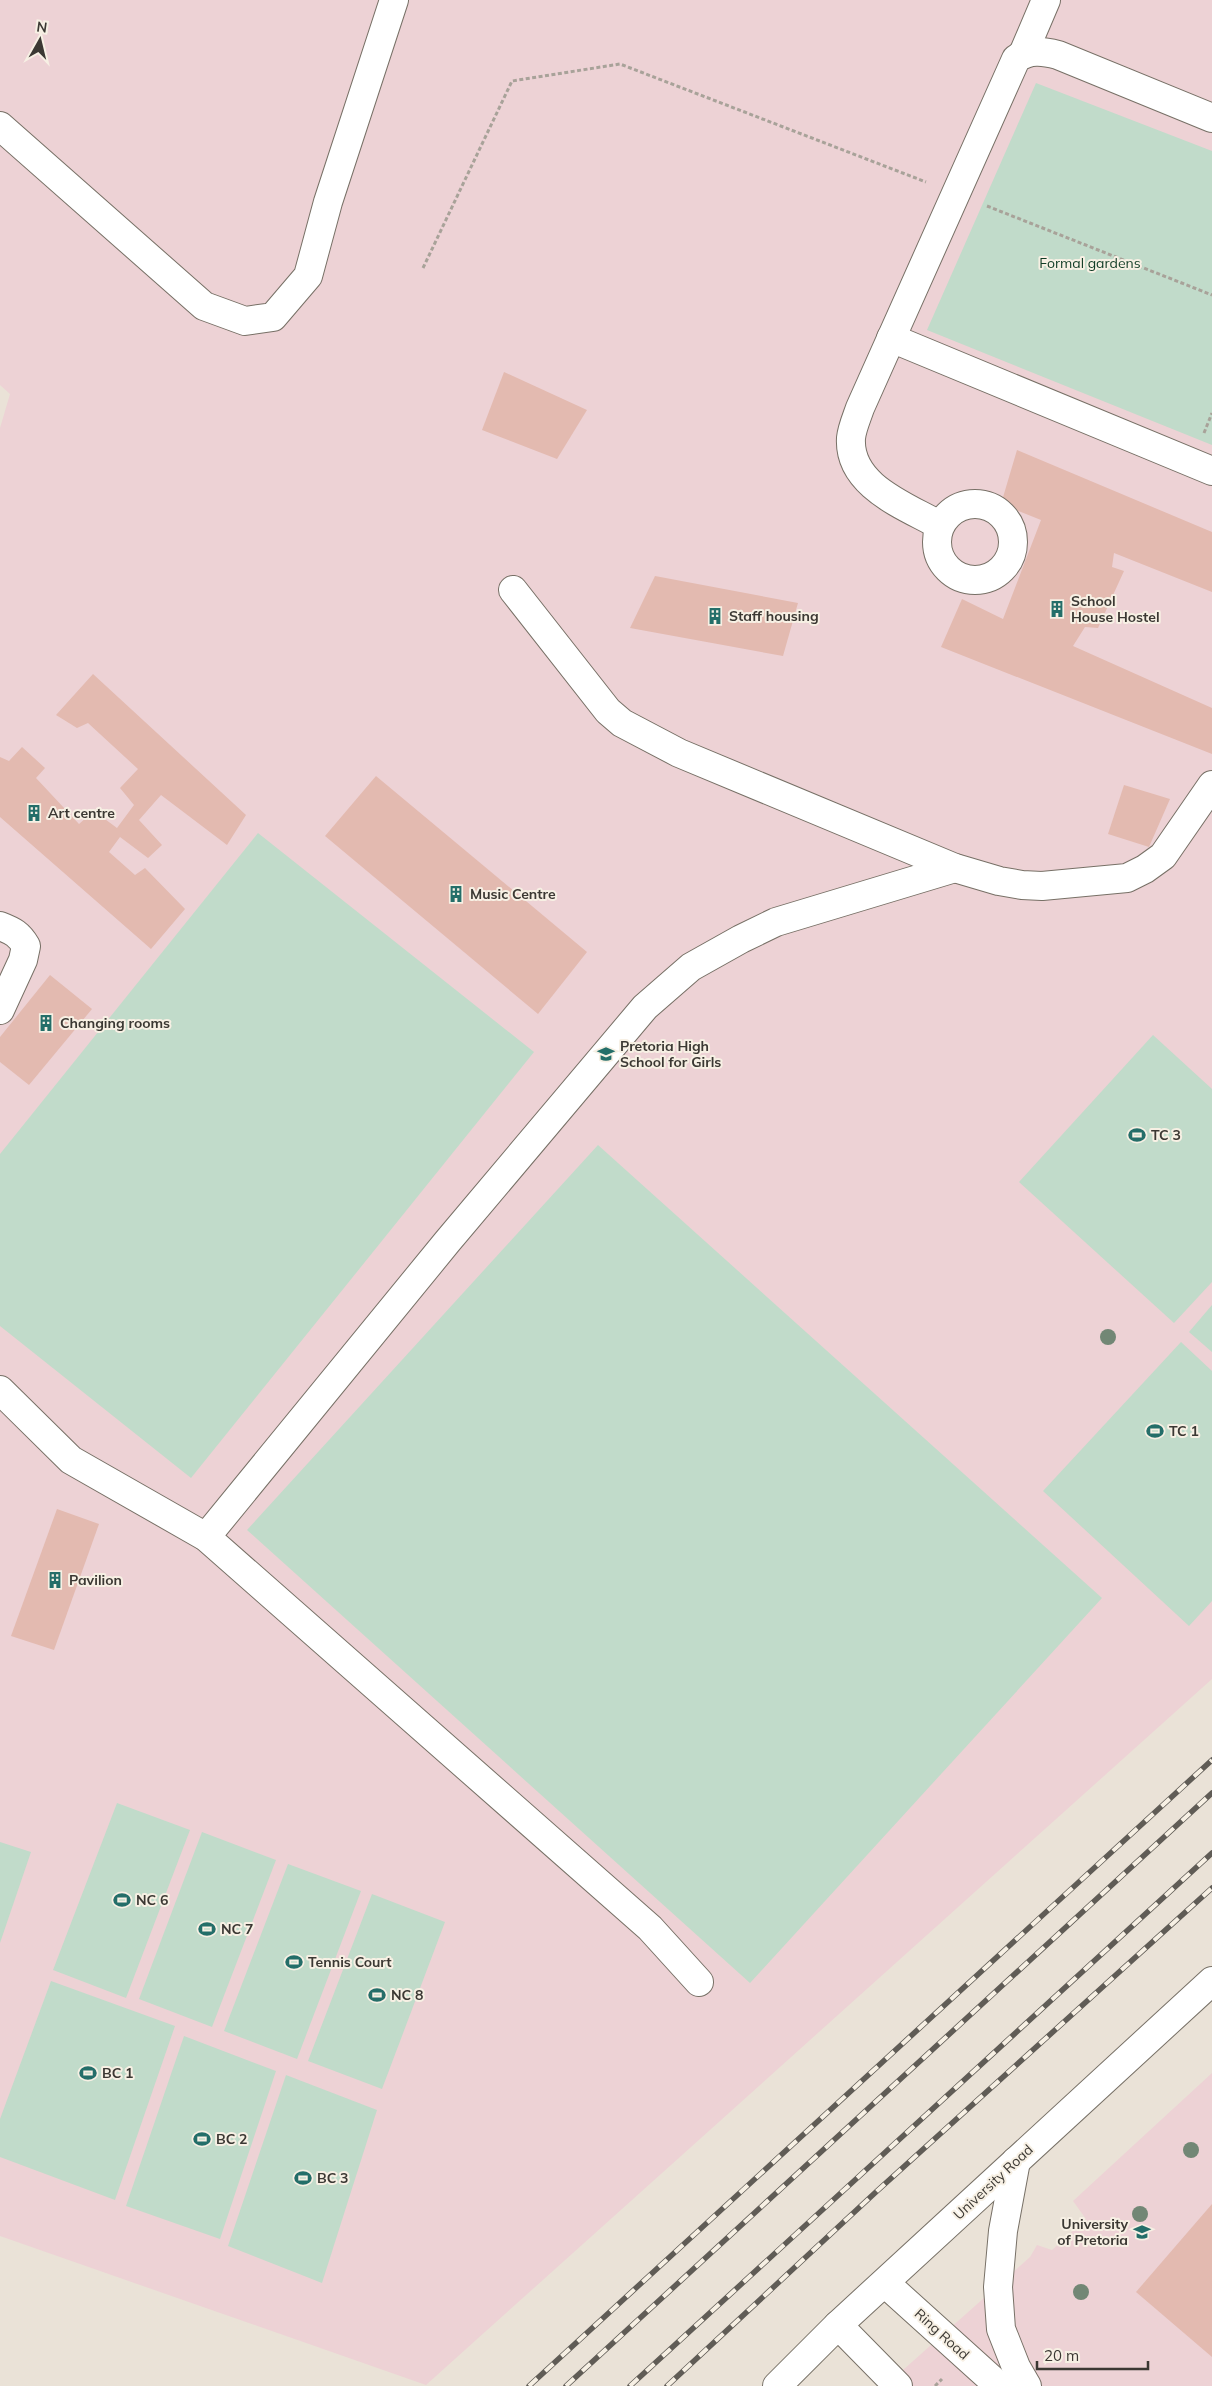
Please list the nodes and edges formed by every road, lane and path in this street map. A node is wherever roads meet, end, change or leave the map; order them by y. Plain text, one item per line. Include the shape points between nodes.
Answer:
1 (394, 0) edge
2 (1046, 0) edge
3 (1023, 54) junction
4 (1212, 118) edge
5 (0, 126) edge
6 (956, 193) junction
7 (423, 268) dead end
8 (1212, 295) edge
9 (891, 338) junction
10 (1212, 413) edge
11 (1201, 440) dead end
12 (1212, 471) edge
13 (940, 525) dead end
14 (513, 590) dead end
15 (1212, 785) edge
16 (955, 868) junction
17 (0, 926) edge
18 (0, 1010) edge
19 (1, 1394) edge
20 (206, 1536) junction
21 (1212, 1981) edge
22 (700, 1982) dead end
23 (1016, 2161) junction
24 (885, 2283) junction
25 (838, 2325) junction
26 (776, 2386) edge
27 (898, 2386) edge
28 (999, 2386) edge
29 (1027, 2386) edge

1 - 5 street via 328,202 308,276 273,317 246,321 204,306
2 - 3 street
3 - 4 street via 1046,52 1058,55
3 - 6 street via 1016,59
6 - 7 path via 620,64 512,81
6 - 8 path
6 - 9 street
9 - 12 street
9 - 13 street via 860,408 851,437 852,456 872,485
10 - 11 path
14 - 16 street via 608,712 622,723 679,753
15 - 16 street via 1163,856 1127,878 1022,885
16 - 20 street via 776,922 691,967 645,1007
17 - 18 street via 14,931 26,946 21,966
19 - 20 street via 71,1460
20 - 22 street via 650,1928
21 - 23 street, University Road
23 - 24 street, University Road
23 - 29 street via 1003,2231 998,2287 1001,2329
24 - 25 street, University Road
24 - 28 street, Ring Road
25 - 26 street, University Road
25 - 27 street

